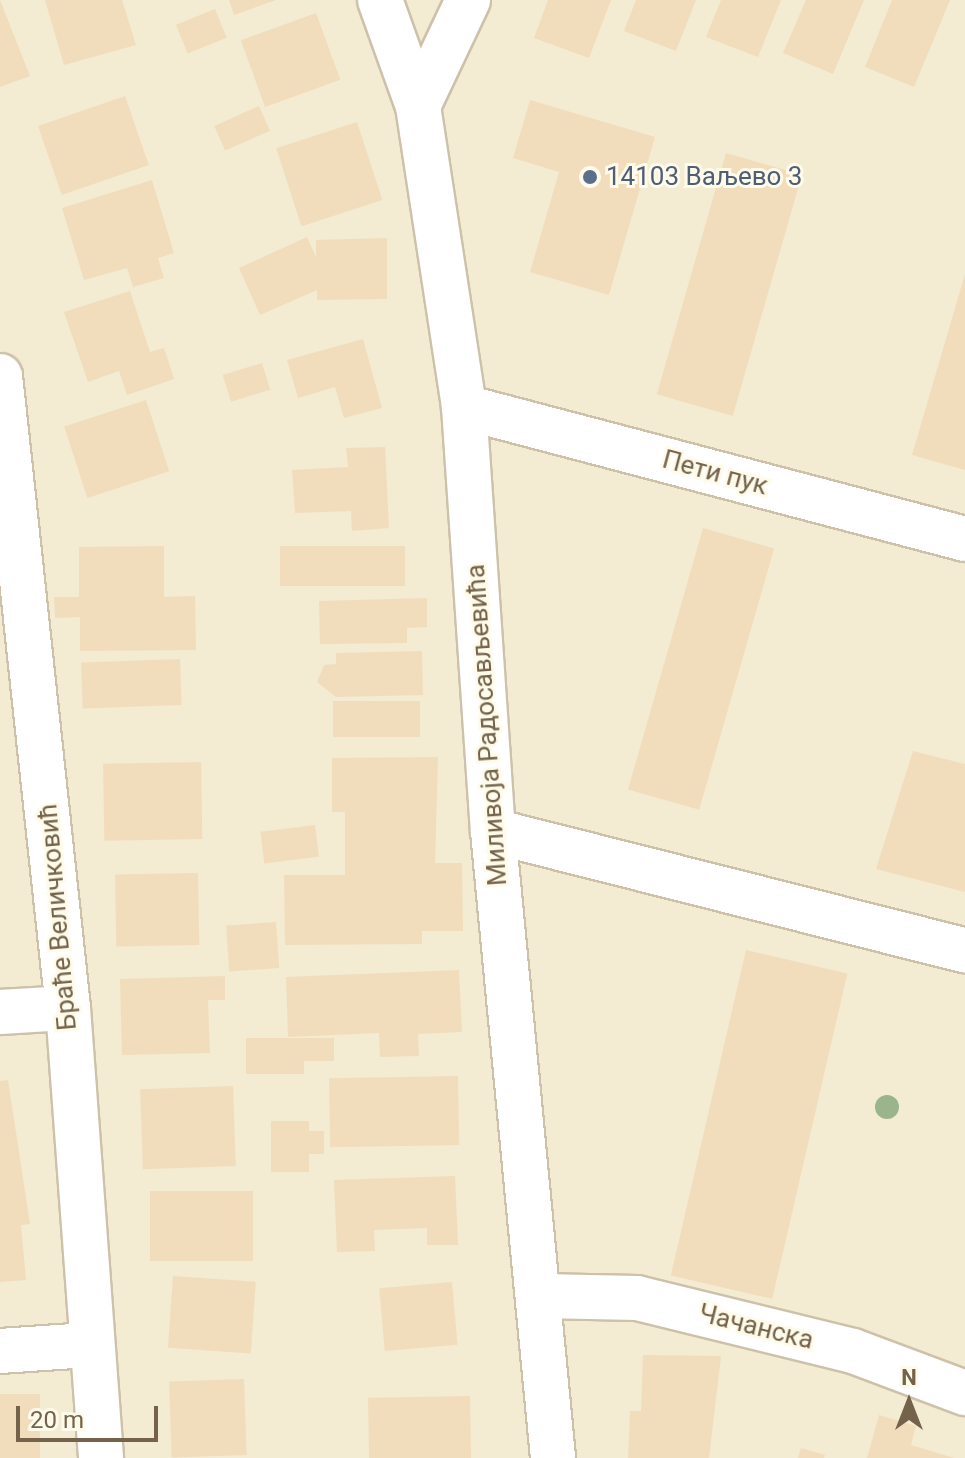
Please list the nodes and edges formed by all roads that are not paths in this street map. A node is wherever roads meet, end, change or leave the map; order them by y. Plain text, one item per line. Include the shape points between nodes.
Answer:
1 (380, 0) edge
2 (468, 0) edge
3 (418, 106) junction
4 (0, 376) edge
5 (464, 407) junction
6 (965, 539) edge
7 (17, 673) edge
8 (493, 831) junction
9 (965, 950) edge
10 (68, 1008) junction
11 (0, 1012) edge
12 (541, 1296) junction
13 (88, 1345) junction
14 (0, 1351) edge
15 (965, 1393) edge
16 (101, 1458) edge
17 (553, 1458) edge

1 - 3 street, Миливоја Радосављевића
2 - 3 street
3 - 5 street, Миливоја Радосављевића
4 - 7 street, Браће Величковић
5 - 6 street, Пети пук
5 - 8 street, Миливоја Радосављевића
7 - 10 street, Браће Величковић
8 - 9 street
8 - 12 street, Миливоја Радосављевића
10 - 11 street
10 - 13 street, Браће Величковић
12 - 15 street, Чачанска via 637,1298 853,1351
12 - 17 street, Миливоја Радосављевића
13 - 14 street
13 - 16 street, Браће Величковић

